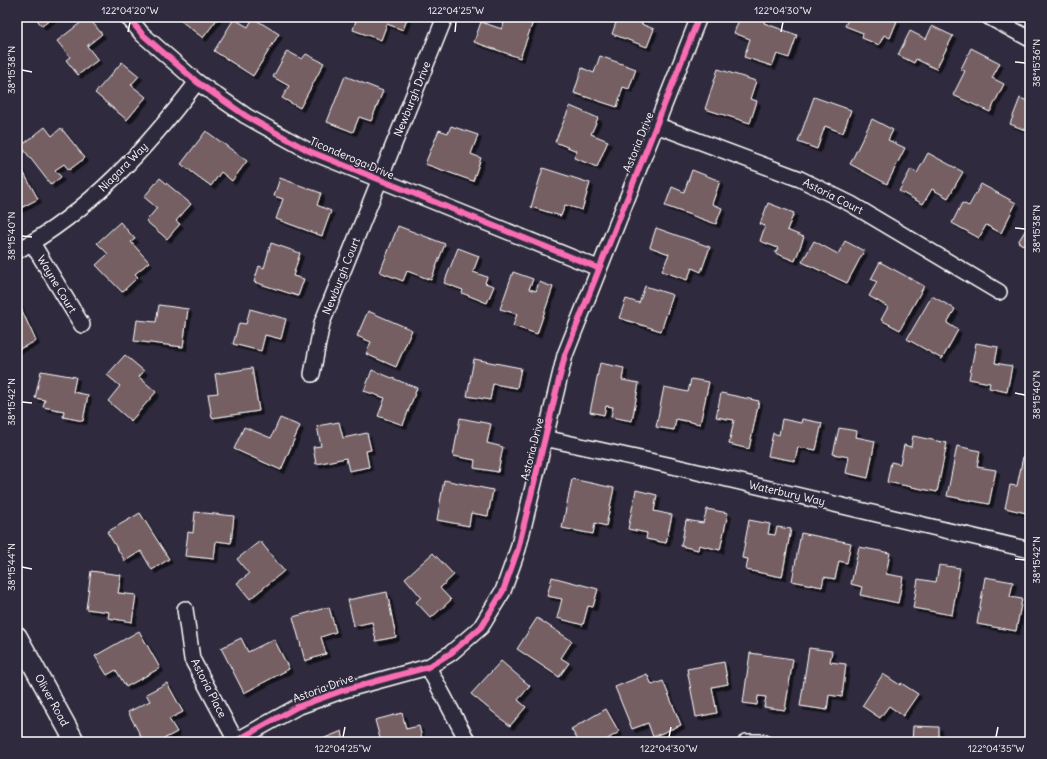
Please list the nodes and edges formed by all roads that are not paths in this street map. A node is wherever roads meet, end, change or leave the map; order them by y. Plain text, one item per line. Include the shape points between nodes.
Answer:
1 (128, 17) edge
2 (445, 17) edge
3 (698, 17) edge
4 (989, 17) edge
5 (1030, 39) edge
6 (197, 82) junction
7 (656, 125) junction
8 (379, 181) junction
9 (32, 243) junction
10 (17, 251) edge
11 (598, 268) junction
12 (998, 292) dead end
13 (82, 325) dead end
14 (312, 374) dead end
15 (544, 438) junction
16 (1030, 550) edge
17 (185, 609) dead end
18 (17, 636) edge
19 (428, 667) junction
20 (235, 741) edge
21 (75, 742) edge
22 (468, 742) edge
23 (746, 742) edge
24 (763, 742) edge

1 - 6 street, Ticonderoga Drive via 142,34
2 - 8 street, Newburgh Drive
3 - 7 street, Astoria Drive
4 - 5 street
6 - 8 street, Ticonderoga Drive via 246,116 309,151
6 - 9 street, Niagara Way via 164,125 117,176 75,212
7 - 11 street, Astoria Drive
7 - 12 street, Astoria Court via 800,179 851,204
8 - 11 street, Ticonderoga Drive
8 - 14 street, Newburgh Court via 322,323
9 - 10 street, Niagara Way
9 - 13 street, Wayne Court
11 - 15 street, Astoria Drive via 565,355
15 - 16 street, Waterbury Way
15 - 19 street, Astoria Drive via 518,549 503,591 481,627 451,653
17 - 20 street, Astoria Place via 192,659
18 - 21 street, Oliver Road
19 - 20 street, Astoria Drive via 344,690 297,707
19 - 22 street
23 - 24 street

